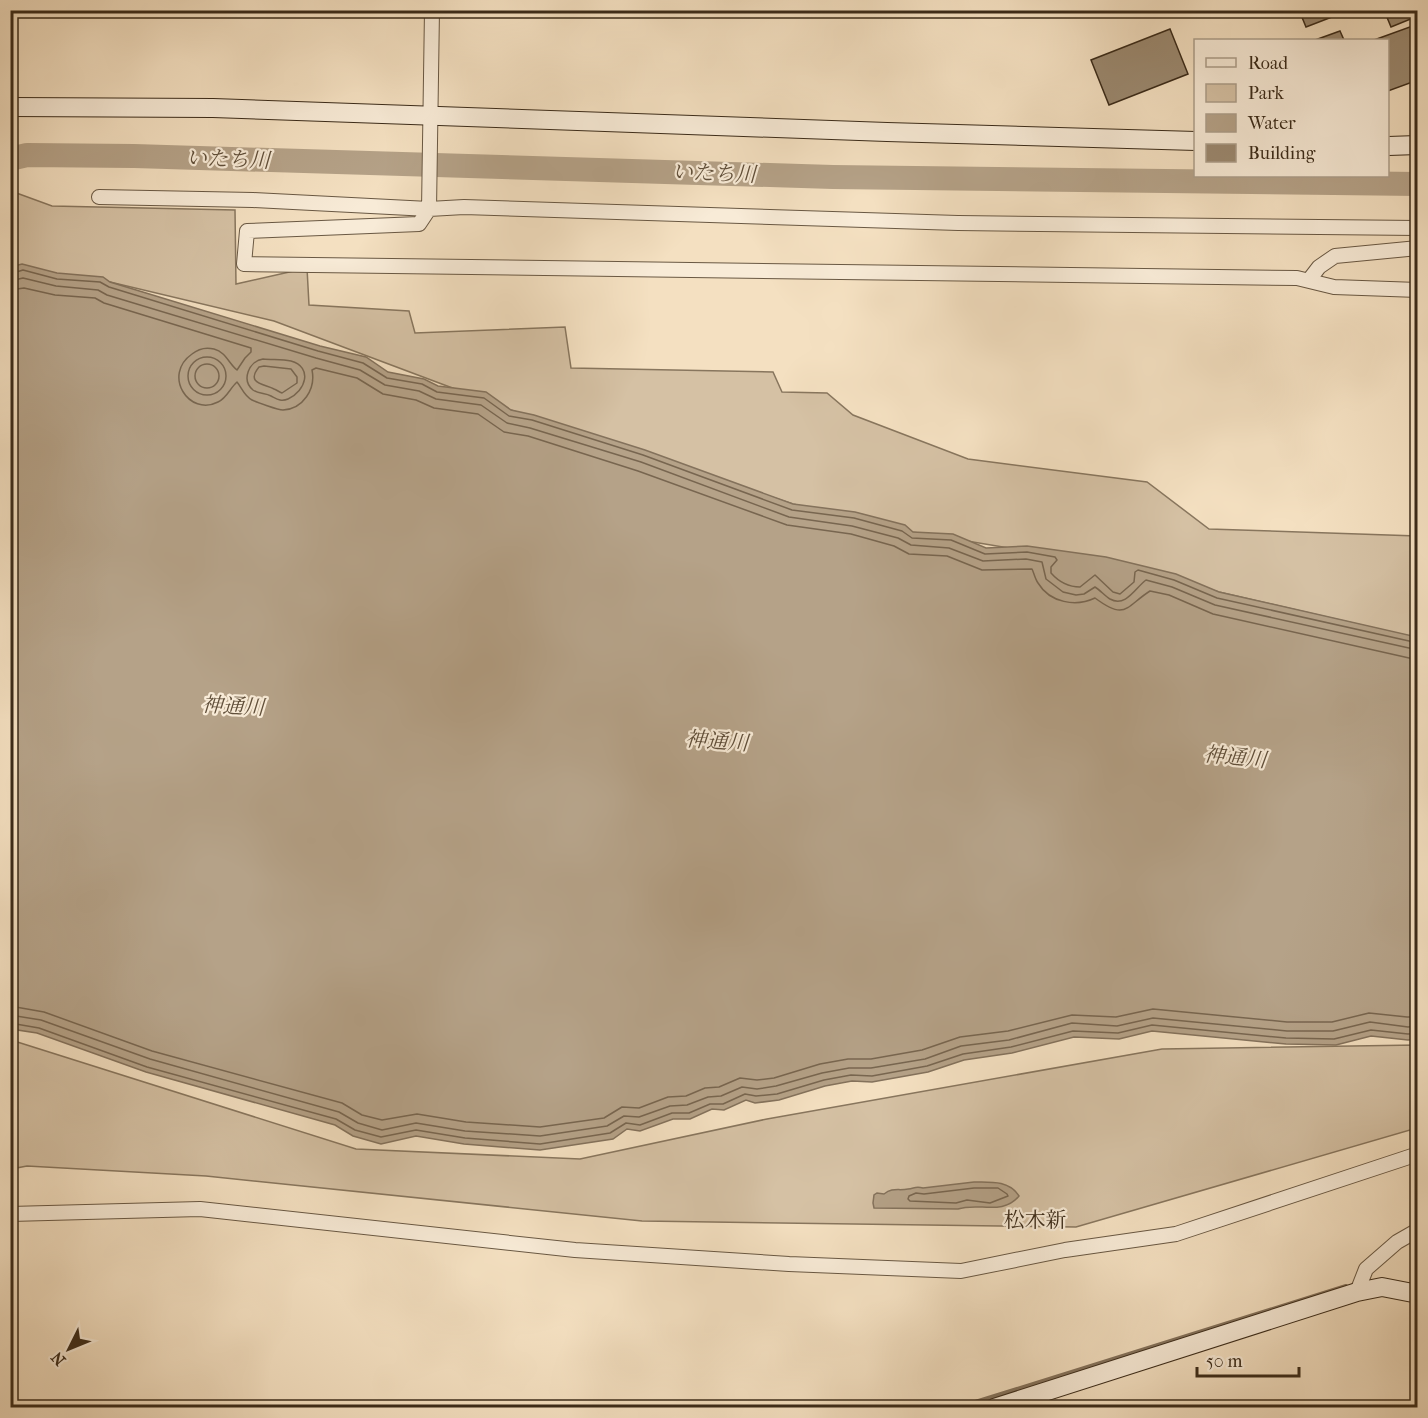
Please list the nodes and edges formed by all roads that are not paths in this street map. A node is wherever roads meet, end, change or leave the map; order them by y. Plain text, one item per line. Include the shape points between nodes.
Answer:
1 (432, 10) edge
2 (10, 107) edge
3 (430, 116) junction
4 (1194, 141) edge
5 (1418, 145) edge
6 (1389, 146) edge
7 (99, 197) dead end
8 (429, 204) junction
9 (1418, 228) edge
10 (1418, 248) edge
11 (1309, 280) junction
12 (1418, 290) edge
13 (1418, 1154) edge
14 (10, 1214) edge
15 (1418, 1230) edge
16 (1357, 1292) junction
17 (1418, 1294) edge
18 (994, 1407) edge

1 - 3 street
2 - 3 street via 213,108
3 - 4 street
3 - 8 street
5 - 6 street
7 - 8 street
8 - 9 street via 958,223
8 - 11 street via 419,225 247,231 244,264
10 - 11 street via 1335,256
11 - 12 street via 1334,287
13 - 14 street via 1176,1234 1065,1250 962,1271 575,1250 200,1209
15 - 16 street via 1366,1269
16 - 17 street via 1382,1287
16 - 18 street

